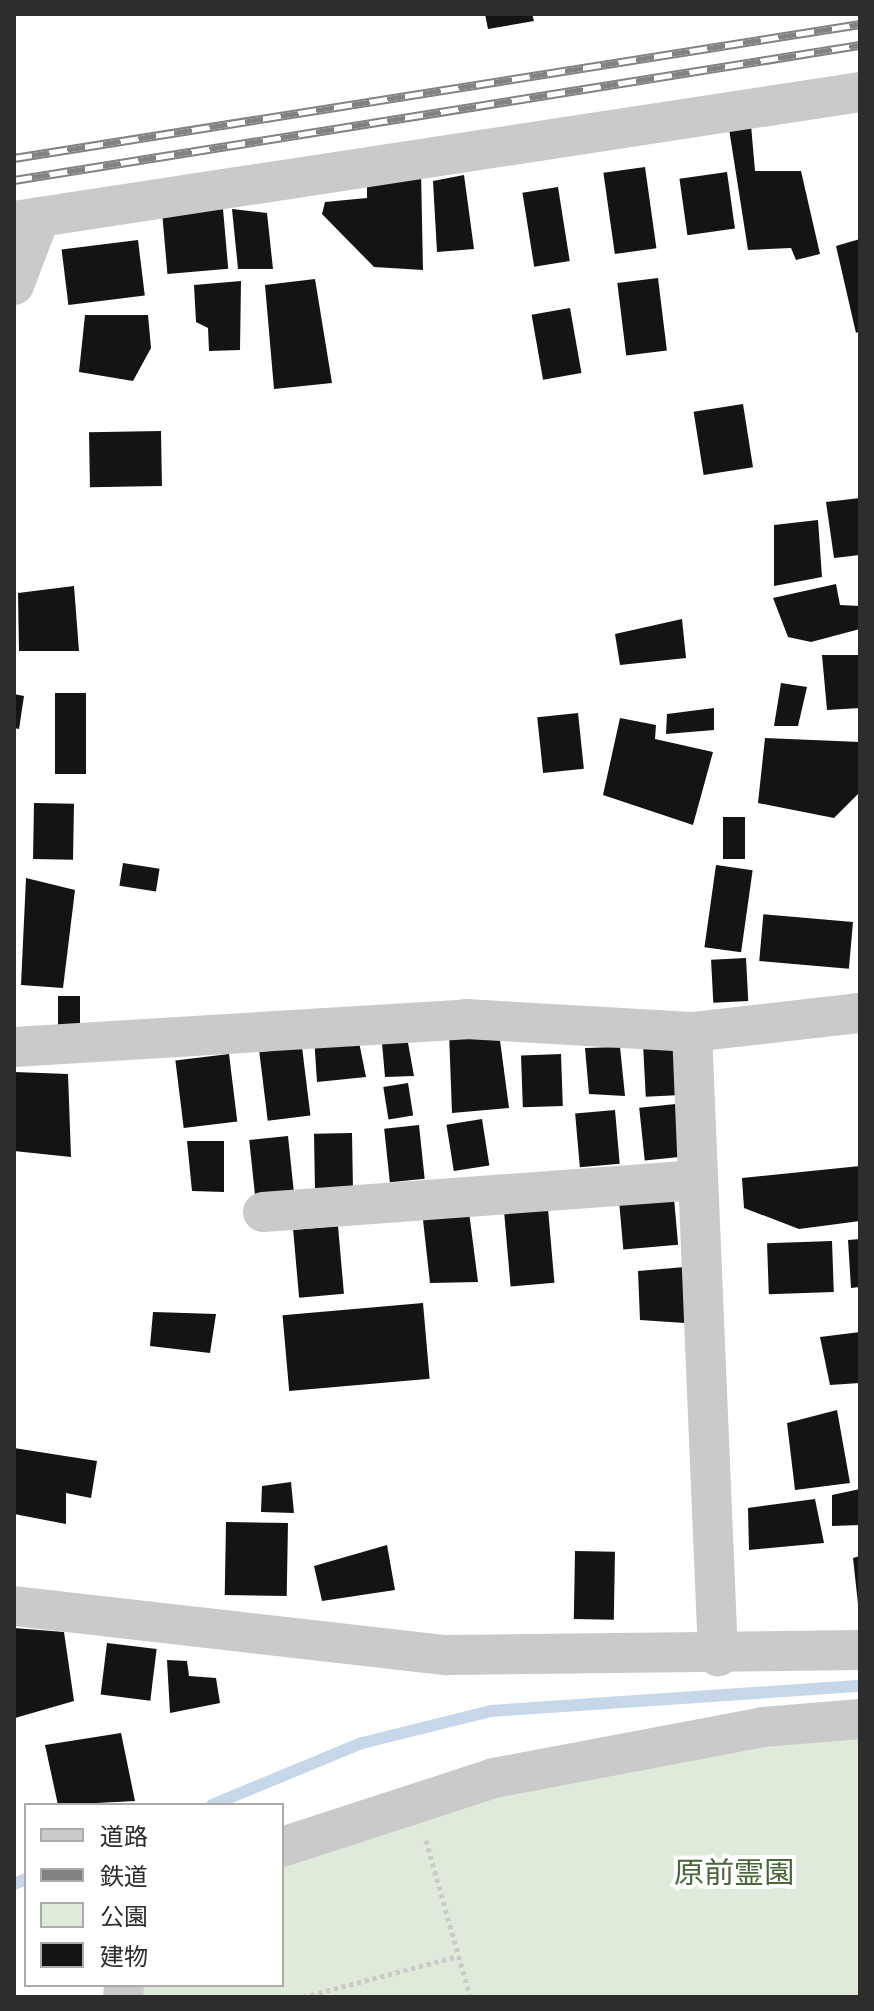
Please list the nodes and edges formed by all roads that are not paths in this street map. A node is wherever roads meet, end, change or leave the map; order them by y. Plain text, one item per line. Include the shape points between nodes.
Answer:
1 (860, 92) edge
2 (27, 219) edge
3 (14, 285) edge
4 (860, 1013) edge
5 (692, 1032) junction
6 (14, 1047) edge
7 (698, 1180) junction
8 (263, 1212) dead end
9 (14, 1606) edge
10 (860, 1650) edge
11 (718, 1656) junction
12 (860, 1719) edge
13 (284, 1846) edge

1 - 2 street
2 - 3 street
4 - 5 street
5 - 6 street via 466,1019
5 - 7 street
7 - 8 street
7 - 11 street
9 - 11 street via 447,1655
10 - 11 street
12 - 13 street via 763,1727 574,1761 416,1802

